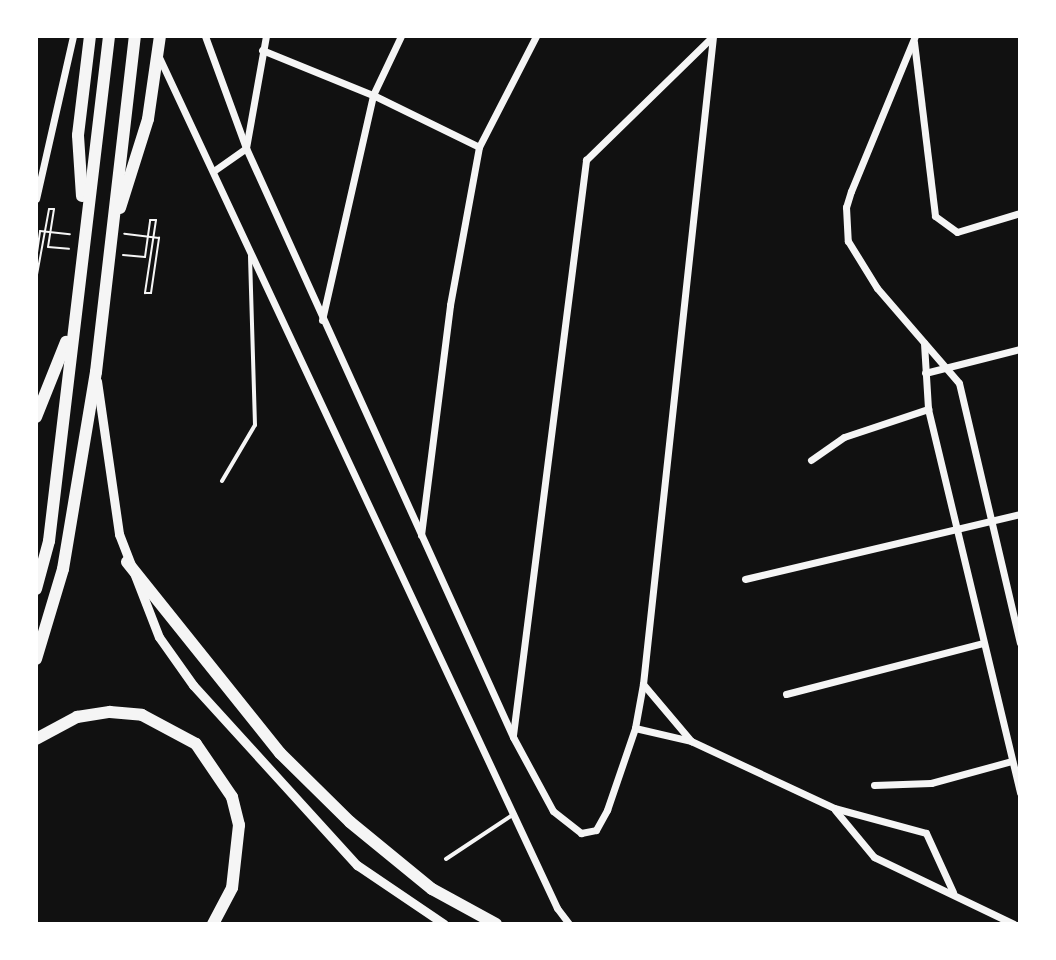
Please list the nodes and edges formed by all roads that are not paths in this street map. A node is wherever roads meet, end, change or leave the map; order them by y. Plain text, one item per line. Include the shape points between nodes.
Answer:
1 (73, 36) edge
2 (90, 36) edge
3 (109, 36) edge
4 (135, 36) edge
5 (160, 36) edge
6 (205, 36) edge
7 (266, 36) edge
8 (401, 36) edge
9 (524, 36) edge
10 (713, 36) edge
11 (914, 37) edge
12 (534, 39) edge
13 (262, 50) junction
14 (158, 55) junction
15 (373, 95) junction
16 (479, 147) junction
17 (246, 148) junction
18 (215, 170) junction
19 (36, 199) edge
20 (1020, 213) edge
21 (82, 231) junction
22 (111, 233) junction
23 (250, 254) junction
24 (322, 320) junction
25 (72, 328) junction
26 (924, 341) junction
27 (1020, 349) edge
28 (947, 365) junction
29 (96, 372) junction
30 (925, 373) junction
31 (928, 409) junction
32 (36, 417) edge
33 (811, 460) dead end
34 (222, 481) dead end
35 (1020, 514) edge
36 (990, 520) junction
37 (956, 528) junction
38 (421, 537) junction
39 (127, 562) junction
40 (745, 579) dead end
41 (36, 589) edge
42 (983, 643) junction
43 (1020, 643) edge
44 (36, 659) edge
45 (643, 684) junction
46 (786, 694) dead end
47 (635, 728) junction
48 (513, 737) junction
49 (36, 739) edge
50 (691, 741) junction
51 (1012, 761) junction
52 (874, 785) dead end
53 (1020, 793) edge
54 (834, 808) junction
55 (514, 814) junction
56 (446, 859) dead end
57 (953, 892) junction
58 (213, 924) edge
59 (444, 924) edge
60 (496, 924) edge
61 (569, 924) edge
62 (1014, 924) edge

1 - 19 street
2 - 21 highway via 78,135
3 - 21 highway
4 - 22 highway
5 - 14 highway
6 - 17 street
7 - 13 street
8 - 15 street
9 - 12 street
10 - 45 street
10 - 48 street via 586,160
11 - 20 street via 935,216 957,232
11 - 26 street via 846,207 854,255
12 - 16 street
13 - 15 street
13 - 17 street
14 - 18 street
14 - 22 highway via 148,119
15 - 16 street
15 - 24 street
16 - 38 street via 450,305
17 - 18 street
17 - 24 street
18 - 23 street
21 - 25 highway
22 - 29 highway
23 - 34 lane via 255,425
23 - 55 street
24 - 38 street
25 - 32 highway
25 - 41 highway via 49,541
26 - 28 street
26 - 30 street
27 - 28 street
28 - 30 street
28 - 36 street via 959,383
29 - 39 street via 109,491
29 - 44 highway via 63,569
30 - 31 street
31 - 33 street via 844,437
31 - 37 street
35 - 36 street
36 - 37 street
36 - 43 street
37 - 40 street
37 - 42 street
38 - 48 street
39 - 59 street via 159,637 202,696 357,865
39 - 60 highway via 280,753 350,822 432,889
42 - 46 street
42 - 51 street
45 - 47 street
45 - 50 street
47 - 48 street via 607,810 596,830 581,833 553,811
47 - 50 street
49 - 58 highway via 77,717 110,712 142,715 196,744 232,797 239,825 232,888
50 - 54 street
51 - 52 street via 931,783
51 - 53 street
54 - 57 street via 874,857
54 - 57 street via 926,833
55 - 56 lane
55 - 61 street
57 - 62 street

